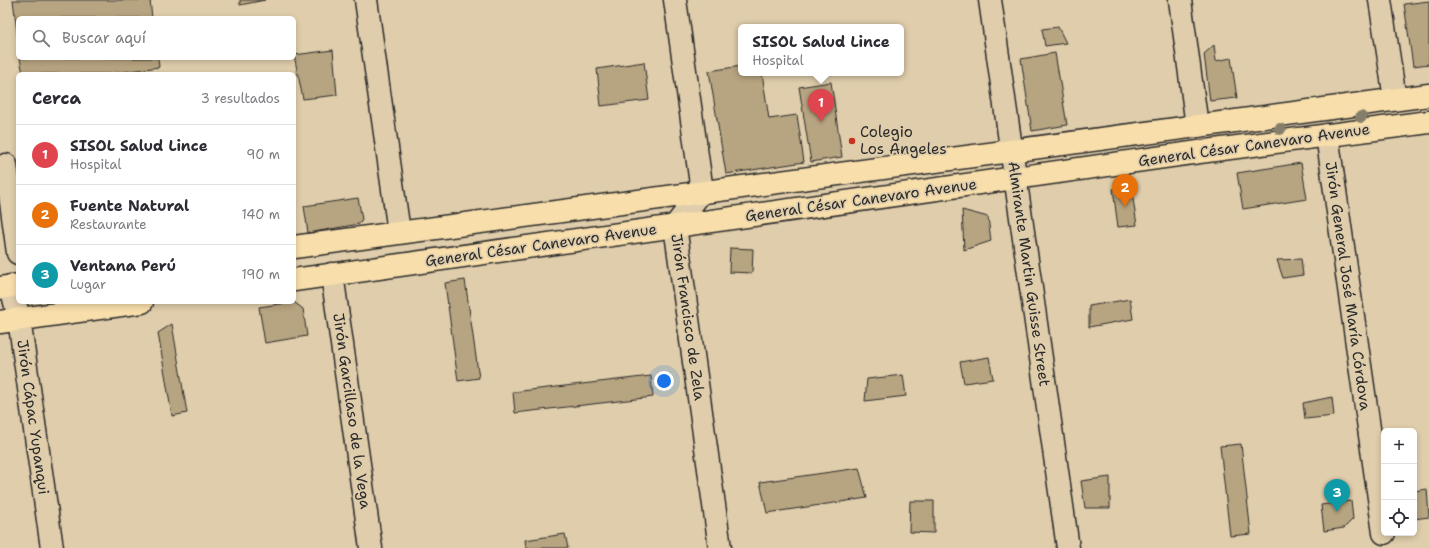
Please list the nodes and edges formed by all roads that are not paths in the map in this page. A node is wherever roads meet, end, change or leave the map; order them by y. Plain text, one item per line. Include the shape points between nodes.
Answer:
1 (366, 0) edge
2 (675, 0) edge
3 (990, 0) edge
4 (1180, 0) edge
5 (1380, 0) edge
6 (1429, 94) edge
7 (1394, 99) junction
8 (1429, 122) edge
9 (1197, 126) junction
10 (1327, 135) junction
11 (1012, 150) junction
12 (6, 165) dead end
13 (1015, 178) junction
14 (702, 192) junction
15 (675, 226) junction
16 (399, 232) junction
17 (16, 238) edge
18 (296, 247) edge
19 (332, 274) junction
20 (296, 280) edge
21 (10, 286) edge
22 (128, 304) edge
23 (10, 321) edge
24 (1381, 512) edge
25 (1384, 536) edge
26 (52, 548) edge
27 (371, 548) edge
28 (720, 548) edge
29 (1068, 548) edge
30 (1386, 548) edge

1 - 16 street
2 - 14 street
3 - 11 street, Almirante Martin Guisse Street
4 - 9 street
5 - 7 street
6 - 7 main road, General César Canevaro Avenue
7 - 9 main road, General César Canevaro Avenue
8 - 10 main road, General César Canevaro Avenue
9 - 11 main road, General César Canevaro Avenue
10 - 13 main road, General César Canevaro Avenue
10 - 24 street, Jirón General José María Córdova
11 - 13 street, Almirante Martin Guisse Street
11 - 14 main road, General César Canevaro Avenue
12 - 17 street
13 - 15 main road, General César Canevaro Avenue
13 - 29 street, Almirante Martin Guisse Street
14 - 15 street, Jirón Francisco de Zela
14 - 16 main road, General César Canevaro Avenue
15 - 19 main road, General César Canevaro Avenue
15 - 28 street, Jirón Francisco de Zela
16 - 18 main road, General César Canevaro Avenue
19 - 20 main road, General César Canevaro Avenue
19 - 27 street, Jirón Garcillaso de la Vega
21 - 23 street, Jirón Cápac Yupanqui
22 - 23 main road
23 - 26 street, Jirón Cápac Yupanqui
25 - 30 street, Jirón General José María Córdova

